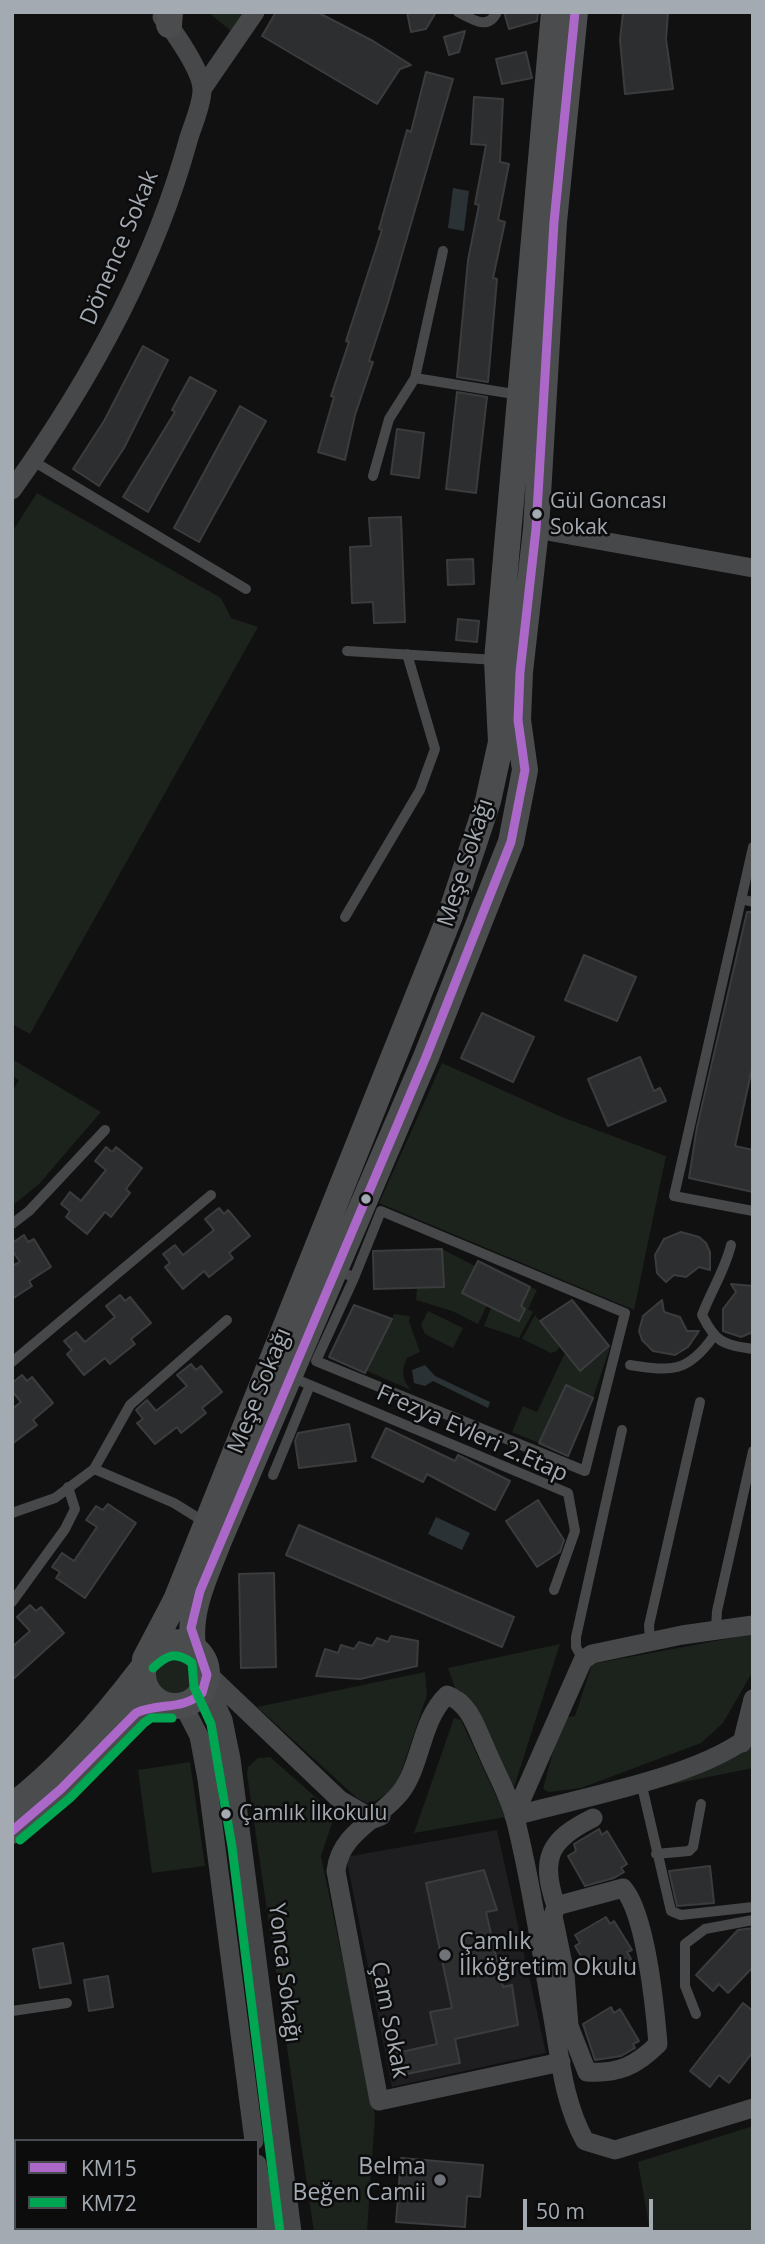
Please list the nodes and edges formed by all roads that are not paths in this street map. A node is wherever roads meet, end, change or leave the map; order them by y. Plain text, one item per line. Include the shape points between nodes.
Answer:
1 (255, 12) edge
2 (458, 12) edge
3 (497, 12) edge
4 (554, 12) edge
5 (575, 12) edge
6 (166, 17) edge
7 (202, 89) junction
8 (443, 251) dead end
9 (415, 378) junction
10 (520, 395) junction
11 (33, 461) junction
12 (373, 476) dead end
13 (12, 490) edge
14 (536, 529) junction
15 (753, 568) edge
16 (246, 589) dead end
17 (347, 651) dead end
18 (407, 654) junction
19 (497, 660) junction
20 (753, 847) edge
21 (741, 899) junction
22 (753, 902) edge
23 (345, 917) dead end
24 (105, 1130) dead end
25 (211, 1195) dead end
26 (753, 1211) edge
27 (12, 1224) edge
28 (731, 1245) dead end
29 (345, 1273) junction
30 (227, 1320) dead end
31 (713, 1338) junction
32 (753, 1349) edge
33 (12, 1362) edge
34 (630, 1364) dead end
35 (300, 1381) junction
36 (700, 1402) dead end
37 (622, 1430) dead end
38 (753, 1451) edge
39 (94, 1469) junction
40 (273, 1475) dead end
41 (68, 1487) junction
42 (12, 1513) edge
43 (207, 1523) junction
44 (554, 1590) dead end
45 (12, 1602) edge
46 (753, 1625) edge
47 (716, 1629) junction
48 (650, 1642) junction
49 (193, 1647) junction
50 (583, 1660) junction
51 (144, 1664) junction
52 (206, 1678) junction
53 (753, 1699) edge
54 (177, 1706) junction
55 (747, 1738) edge
56 (641, 1782) junction
57 (701, 1804) dead end
58 (12, 1806) edge
59 (514, 1816) junction
60 (593, 1818) dead end
61 (373, 1819) junction
62 (12, 1831) edge
63 (656, 1854) junction
64 (556, 1906) junction
65 (753, 1906) edge
66 (753, 1920) edge
67 (565, 1974) junction
68 (546, 1979) junction
69 (67, 2003) dead end
70 (12, 2011) edge
71 (696, 2014) dead end
72 (561, 2062) junction
73 (753, 2108) edge
74 (254, 2139) edge
75 (259, 2176) edge
76 (268, 2232) edge
77 (292, 2232) edge

1 - 7 street, Dönence Sokak
2 - 3 lane via 483,23 494,19
4 - 10 street, Meşe Sokağı
5 - 14 street, Meşe Sokağı via 554,222
6 - 7 street via 181,39
7 - 11 street, Dönence Sokak via 174,189 109,338
8 - 9 lane
9 - 10 lane
9 - 12 lane via 389,419
10 - 19 street, Meşe Sokağı
11 - 13 street, Dönence Sokak
11 - 16 lane
14 - 15 street
14 - 29 street, Meşe Sokağı via 518,701 525,770 511,842
17 - 18 lane
18 - 19 lane
18 - 23 lane via 435,749 420,790
19 - 43 street, Meşe Sokağı via 501,742 488,801 458,890
20 - 21 lane
21 - 22 lane
21 - 26 lane via 674,1196
24 - 27 lane
25 - 33 lane
28 - 31 lane via 702,1315
29 - 29 lane via 316,1361 585,1471 625,1313 381,1211
29 - 35 street, Meşe Sokağı
30 - 39 lane via 130,1405
31 - 32 lane
31 - 34 lane via 692,1360 670,1371
35 - 40 lane
35 - 44 lane, Frezya Evleri 2.Etap via 568,1493 575,1531
35 - 49 street, Meşe Sokağı via 200,1591 191,1628
36 - 48 lane via 649,1625
37 - 50 lane via 576,1637
38 - 47 lane
39 - 41 lane
39 - 43 lane via 174,1503
41 - 42 lane via 55,1498
41 - 45 lane via 75,1509
43 - 51 street, Meşe Sokağı
46 - 47 street
47 - 48 street
48 - 50 street
49 - 51 street via 172,1641 161,1644
49 - 52 street via 206,1663
50 - 59 street
51 - 54 street via 146,1690 153,1698
51 - 58 street, Meşe Sokağı via 92,1731
52 - 54 street via 193,1701
52 - 61 street via 340,1800
52 - 77 street, Yonca Sokağı via 223,1720 231,1759
53 - 55 street
54 - 62 street via 147,1706 136,1713
54 - 74 street via 199,1735 201,1746
55 - 56 street via 687,1769
56 - 59 street
56 - 63 lane
57 - 63 lane via 693,1847
59 - 61 street via 467,1709 459,1699 447,1695 423,1734 407,1782
59 - 68 street
60 - 64 street via 571,1829 548,1860 546,1874
61 - 72 street, Çam Sokak via 340,1852 336,1871 379,2102
63 - 65 lane via 667,1905 675,1914
64 - 67 street via 553,1916
64 - 67 street via 613,1889 623,1888 631,1897 658,2044 639,2063 611,2073 587,2072 569,2026
66 - 71 lane via 705,1928 685,1944 685,1986
67 - 68 street
68 - 72 street
69 - 70 lane
72 - 73 street via 571,2115 584,2141 615,2150
75 - 76 street

